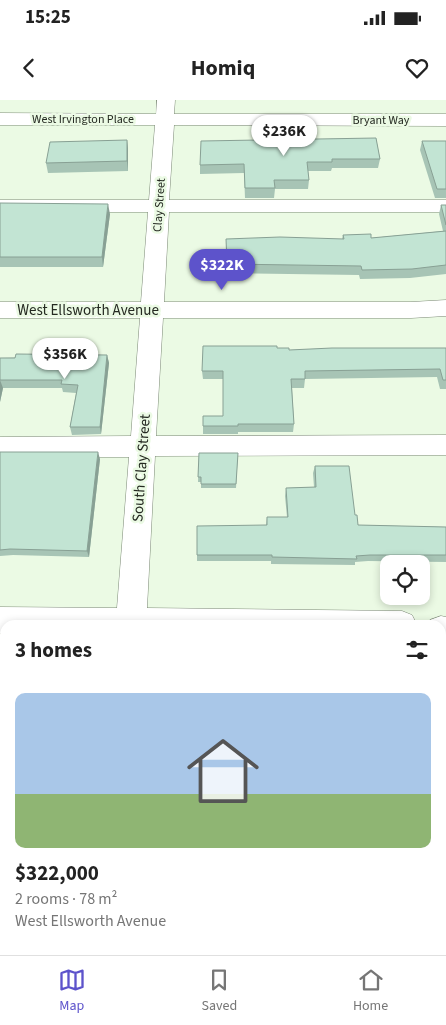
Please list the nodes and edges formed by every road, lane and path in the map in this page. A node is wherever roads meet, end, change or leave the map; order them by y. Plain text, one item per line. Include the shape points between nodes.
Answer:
1 (166, 110) edge
2 (0, 119) edge
3 (446, 120) edge
4 (0, 206) edge
5 (159, 206) junction
6 (446, 206) edge
7 (446, 308) edge
8 (0, 310) edge
9 (152, 310) junction
10 (446, 445) edge
11 (0, 447) edge
12 (143, 447) junction
13 (0, 620) edge
14 (74, 620) edge
15 (131, 620) edge

1 - 2 street, West Irvington Place
1 - 3 street, Bryant Way
1 - 5 street, Clay Street
4 - 5 street
5 - 6 street
5 - 9 street, Clay Street
7 - 9 street, West Ellsworth Avenue
8 - 9 street, West Ellsworth Avenue
9 - 12 street, South Clay Street
10 - 12 street
11 - 12 street
12 - 15 street, South Clay Street
13 - 14 street

